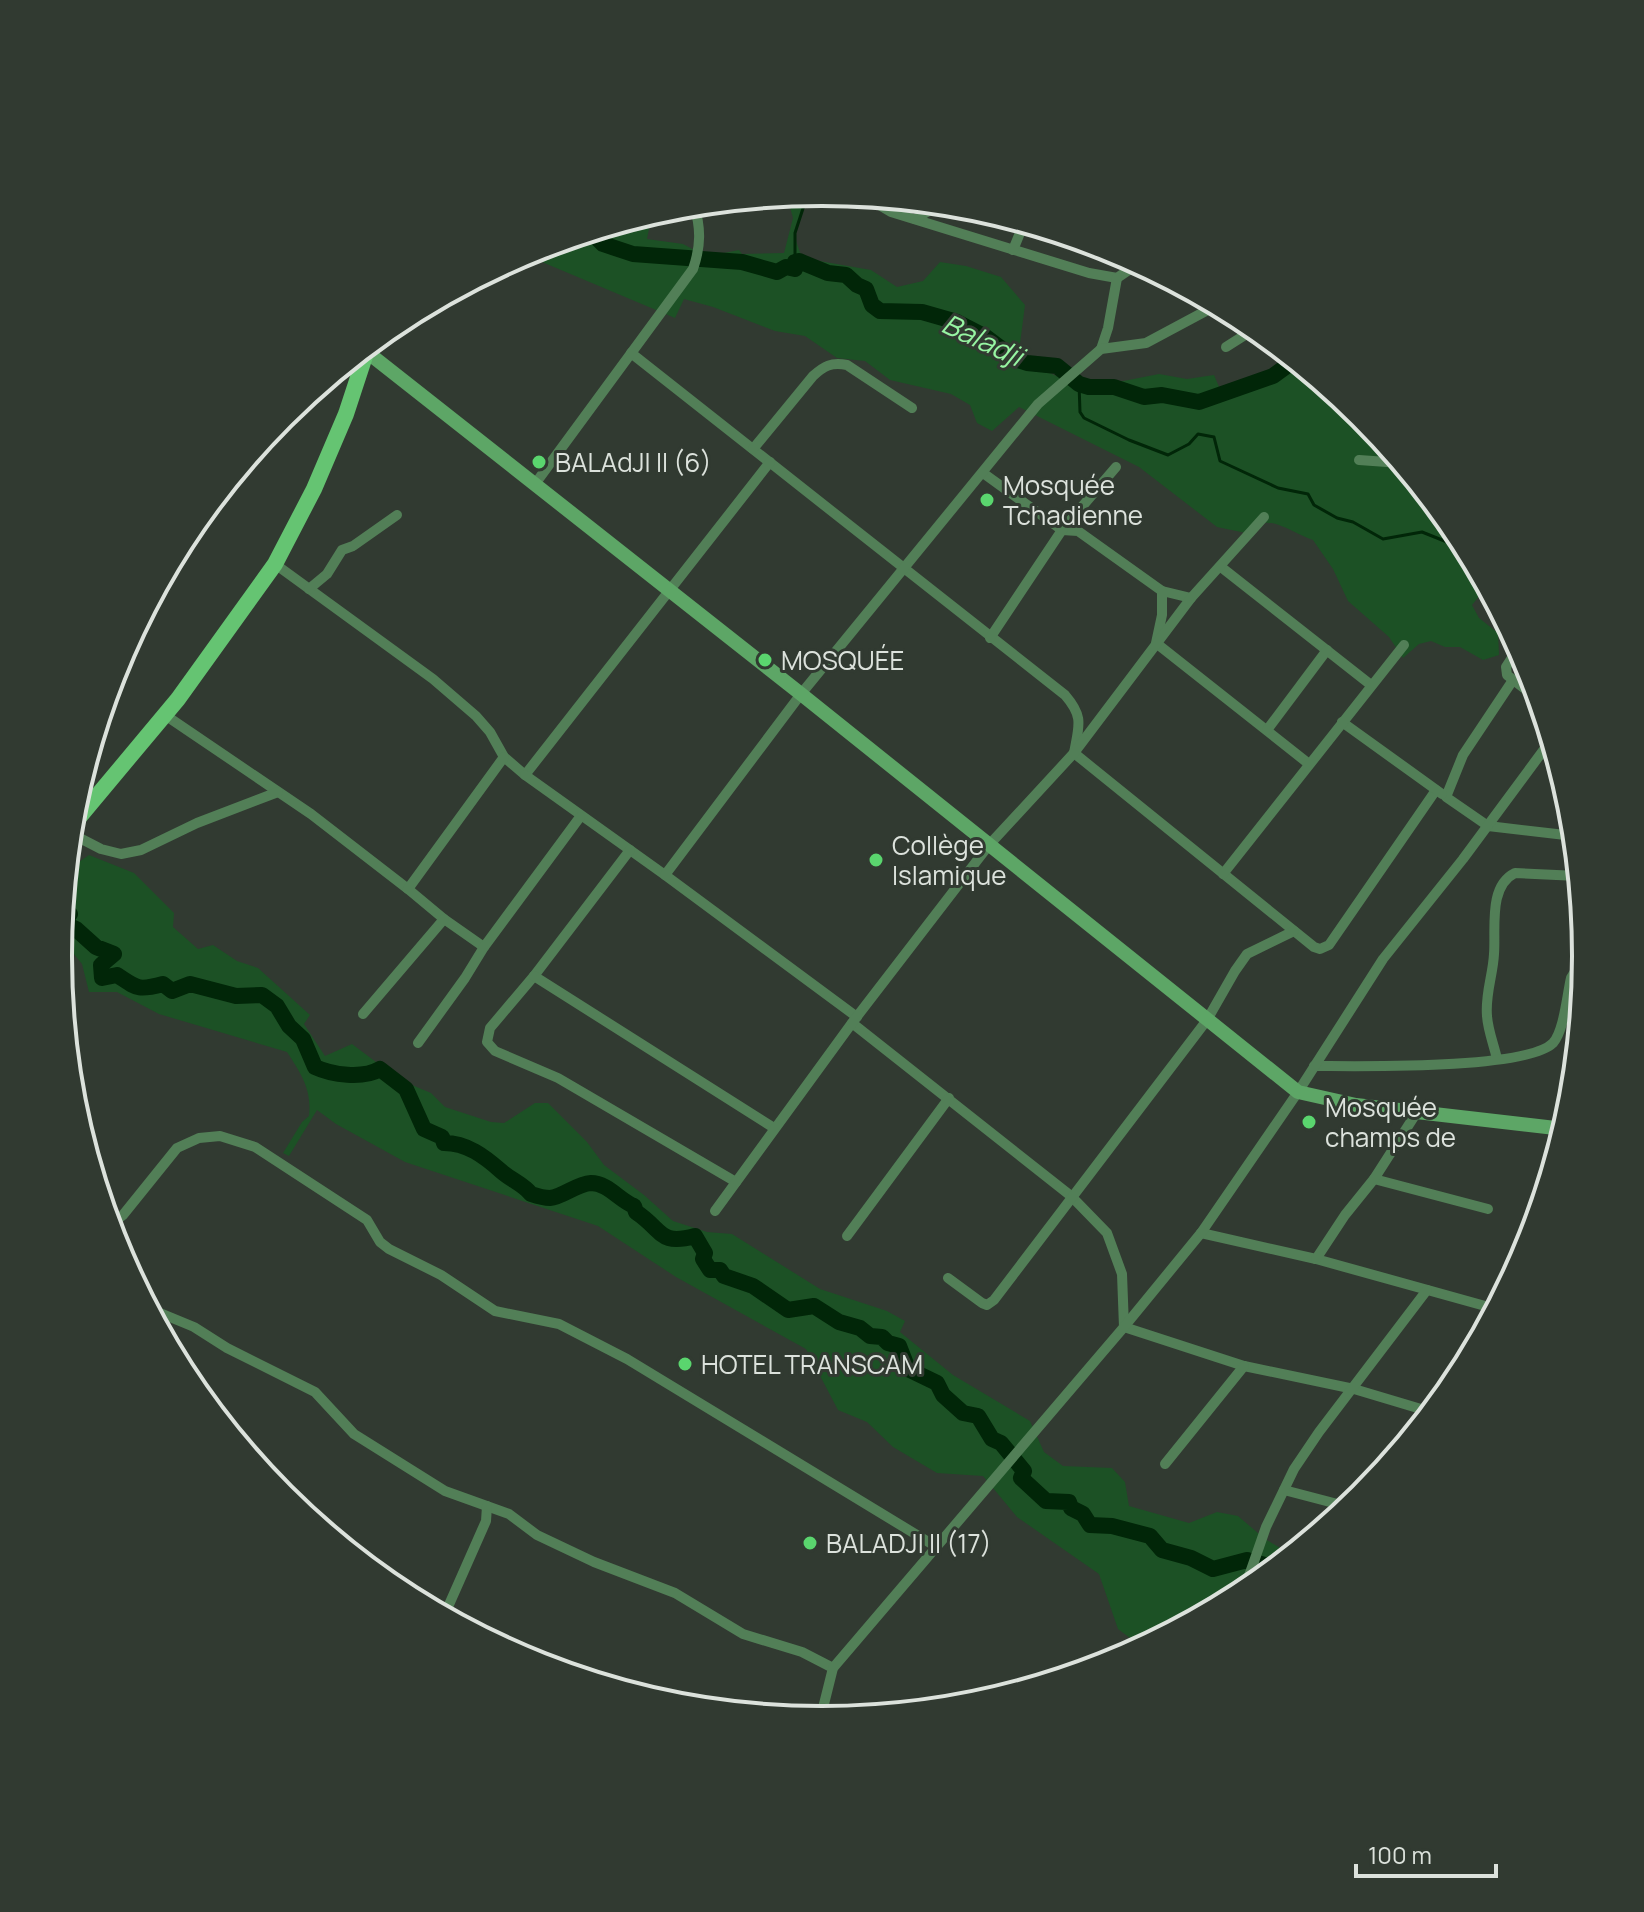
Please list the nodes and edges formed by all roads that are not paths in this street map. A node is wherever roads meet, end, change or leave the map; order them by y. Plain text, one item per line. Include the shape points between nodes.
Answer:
1 (886, 209) edge
2 (926, 213) edge
3 (697, 217) edge
4 (915, 219) junction
5 (1020, 233) edge
6 (1013, 250) junction
7 (1127, 271) edge
8 (1117, 278) junction
9 (1205, 311) edge
10 (1244, 336) edge
11 (1226, 347) dead end
12 (1101, 349) junction
13 (631, 353) junction
14 (375, 354) edge
15 (363, 362) edge
16 (912, 408) dead end
17 (753, 449) junction
18 (1359, 460) dead end
19 (770, 462) junction
20 (1387, 462) edge
21 (1116, 467) dead end
22 (983, 473) junction
23 (535, 484) junction
24 (397, 515) dead end
25 (1264, 517) dead end
26 (1062, 530) junction
27 (275, 564) junction
28 (1221, 567) junction
29 (903, 569) junction
30 (309, 589) junction
31 (669, 590) junction
32 (1162, 591) junction
33 (1191, 598) junction
34 (990, 638) junction
35 (1156, 643) junction
36 (1404, 645) dead end
37 (1327, 650) junction
38 (1511, 660) edge
39 (1513, 680) junction
40 (1371, 685) junction
41 (1521, 686) edge
42 (801, 694) junction
43 (165, 715) junction
44 (1342, 722) junction
45 (1267, 730) junction
46 (1543, 751) edge
47 (1074, 753) junction
48 (504, 757) junction
49 (1309, 764) junction
50 (525, 775) junction
51 (1436, 790) junction
52 (278, 792) junction
53 (1446, 797) junction
54 (86, 809) edge
55 (580, 817) junction
56 (1488, 826) junction
57 (1562, 835) edge
58 (81, 839) edge
59 (989, 845) junction
60 (630, 850) junction
61 (1223, 874) junction
62 (665, 875) junction
63 (1567, 875) edge
64 (408, 889) junction
65 (444, 919) junction
66 (1294, 931) junction
67 (484, 947) junction
68 (534, 976) junction
69 (1571, 978) edge
70 (363, 1014) dead end
71 (854, 1020) junction
72 (1207, 1020) junction
73 (418, 1043) dead end
74 (1497, 1059) junction
75 (1314, 1066) junction
76 (1298, 1092) junction
77 (949, 1098) junction
78 (1417, 1112) junction
79 (774, 1128) junction
80 (1552, 1128) edge
81 (1374, 1179) junction
82 (736, 1182) junction
83 (1071, 1196) junction
84 (1488, 1209) dead end
85 (715, 1211) dead end
86 (120, 1218) edge
87 (1201, 1233) junction
88 (847, 1236) dead end
89 (1316, 1259) junction
90 (948, 1278) dead end
91 (1427, 1290) junction
92 (1485, 1306) edge
93 (163, 1314) edge
94 (1124, 1327) junction
95 (1244, 1366) junction
96 (1354, 1389) junction
97 (1420, 1409) edge
98 (1165, 1464) dead end
99 (1284, 1490) junction
100 (1334, 1503) edge
101 (487, 1506) junction
102 (935, 1546) junction
103 (1251, 1572) edge
104 (448, 1607) edge
105 (833, 1668) junction
106 (824, 1706) edge

1 - 4 street
2 - 4 street
3 - 13 street via 696,259
4 - 6 street
5 - 6 street
6 - 8 street
7 - 8 street
8 - 12 street
9 - 12 street via 1146,343
10 - 11 street
12 - 22 street via 1038,404
13 - 17 street
13 - 23 street
14 - 23 street
15 - 27 main road via 314,489
16 - 17 street via 835,362 813,376
17 - 19 street
18 - 20 street
19 - 29 street
19 - 31 street
21 - 26 street
22 - 26 street
22 - 29 street
23 - 31 street
24 - 30 street via 342,550 327,574
25 - 28 street
26 - 32 street via 1078,531
26 - 34 street
27 - 30 street
27 - 43 main road
28 - 33 street
28 - 37 street
29 - 34 street
29 - 42 street
30 - 48 street via 476,716
31 - 42 street
31 - 50 street
32 - 33 street
32 - 35 street
33 - 35 street
34 - 47 street via 1078,710
35 - 45 street
35 - 47 street
36 - 40 street
37 - 40 street
37 - 45 street
38 - 39 street via 1506,667
39 - 41 street
39 - 53 street via 1463,755
40 - 44 street
42 - 59 street
42 - 62 street
43 - 52 street
43 - 54 main road
44 - 49 street
44 - 51 street
45 - 49 street
46 - 56 street
47 - 59 street
47 - 61 street
48 - 50 street
48 - 64 street
49 - 61 street
50 - 55 street
51 - 53 street
51 - 66 street via 1329,945 1314,947
52 - 58 street via 141,850 121,854
52 - 64 street
53 - 56 street
55 - 60 street
55 - 67 street
56 - 57 street
56 - 75 street via 1383,959
59 - 71 street
59 - 72 street
60 - 62 street
60 - 68 street
61 - 66 street
62 - 71 street
63 - 74 street via 1515,873 1504,883 1492,924 1494,957 1487,984 1487,1018
64 - 65 street
65 - 67 street
65 - 70 street
66 - 72 street via 1247,954
67 - 73 street
68 - 79 street
68 - 82 street via 490,1028 487,1042 495,1051 558,1078
69 - 74 street via 1559,1035 1552,1044 1540,1052
71 - 77 street
71 - 79 street
72 - 76 street
72 - 83 street
74 - 75 street via 1472,1064
75 - 76 street
76 - 78 street
76 - 87 street
77 - 83 street
77 - 88 street
78 - 80 street
78 - 81 street
79 - 82 street
81 - 84 street
81 - 89 street
82 - 85 street
83 - 90 street via 987,1305
83 - 94 street via 1107,1233 1115,1250 1122,1274
86 - 102 street via 177,1148 220,1136 255,1147 367,1220 389,1249 495,1311 559,1324 627,1359
87 - 89 street
87 - 94 street
89 - 91 street
91 - 92 street
91 - 96 street
93 - 101 street via 315,1392 354,1434 445,1491
94 - 95 street
94 - 102 street
95 - 96 street
95 - 98 street
96 - 97 street
96 - 99 street via 1319,1432
99 - 100 street
99 - 103 street
101 - 104 street via 486,1521
101 - 105 street via 594,1562 675,1593 743,1634 802,1652
102 - 105 street
105 - 106 street

